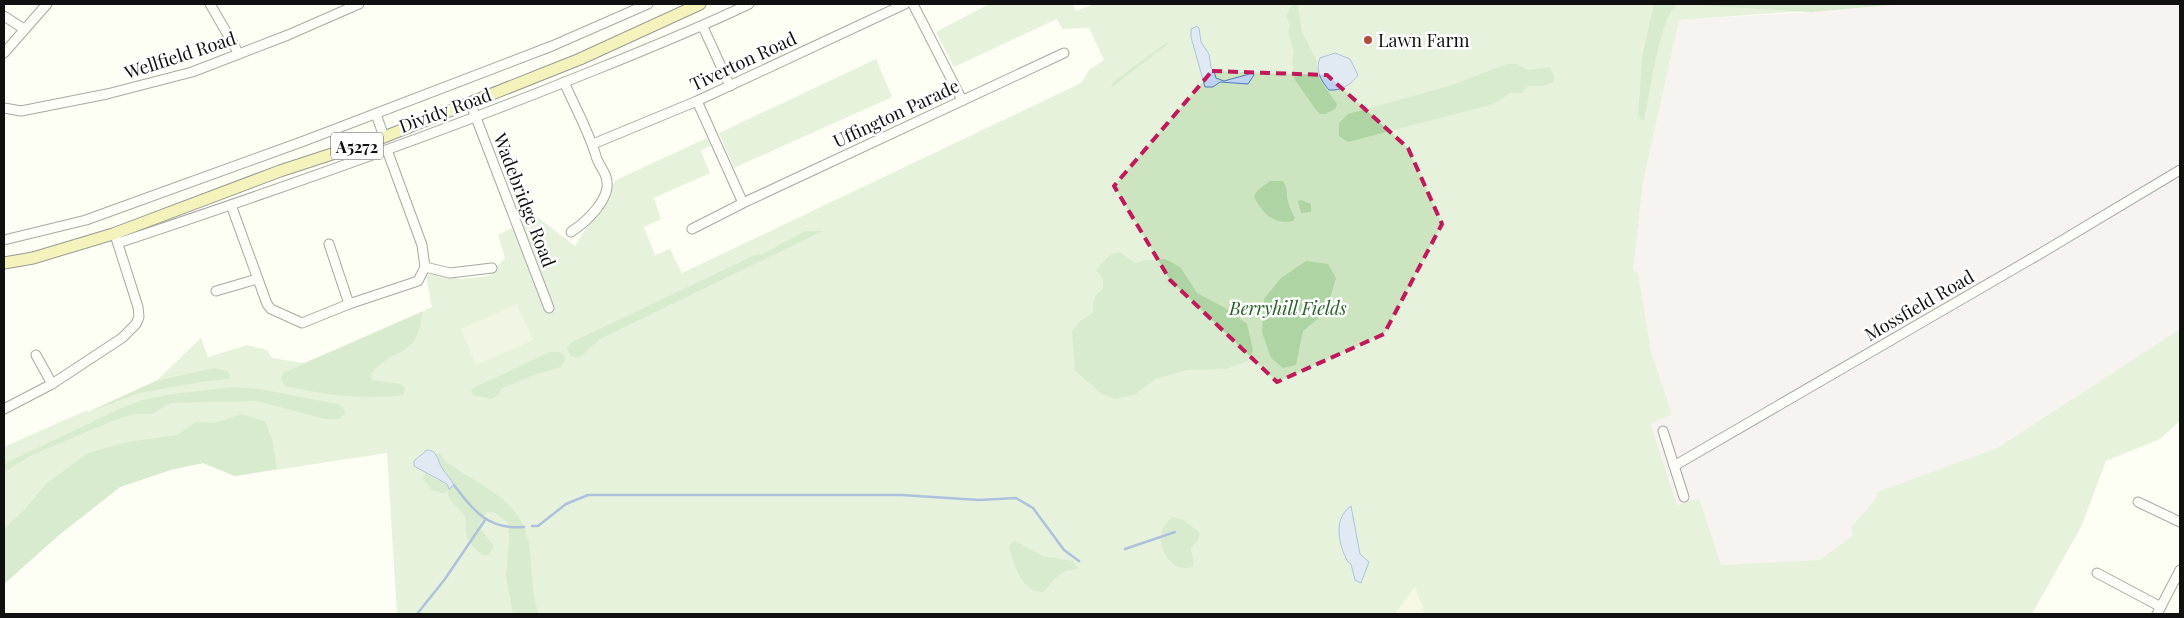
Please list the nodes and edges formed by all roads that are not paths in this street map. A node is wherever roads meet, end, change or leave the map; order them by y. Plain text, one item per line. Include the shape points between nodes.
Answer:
1 (47, 4) edge
2 (210, 4) edge
3 (359, 4) edge
4 (648, 4) edge
5 (700, 4) edge
6 (749, 4) edge
7 (905, 4) edge
8 (913, 4) edge
9 (4, 16) edge
10 (703, 26) junction
11 (24, 28) junction
12 (4, 53) edge
13 (1064, 53) dead end
14 (239, 54) junction
15 (564, 82) junction
16 (730, 86) junction
17 (962, 100) junction
18 (698, 101) junction
19 (470, 102) junction
20 (4, 108) edge
21 (376, 114) junction
22 (476, 118) junction
23 (384, 138) junction
24 (593, 144) junction
25 (387, 150) junction
26 (2180, 170) edge
27 (743, 202) junction
28 (231, 205) junction
29 (692, 229) dead end
30 (571, 232) dead end
31 (116, 238) junction
32 (4, 240) edge
33 (329, 244) dead end
34 (4, 264) edge
35 (425, 267) junction
36 (492, 268) dead end
37 (257, 279) junction
38 (216, 291) dead end
39 (350, 304) junction
40 (548, 308) dead end
41 (36, 355) dead end
42 (52, 384) junction
43 (4, 409) edge
44 (1662, 431) dead end
45 (1674, 466) junction
46 (1684, 497) dead end
47 (2138, 502) dead end
48 (2180, 522) edge
49 (2180, 570) edge
50 (2097, 573) dead end
51 (2159, 611) edge

1 - 11 street
2 - 14 street
3 - 14 street, Wellfield Road
4 - 21 street, Dividy Road via 552,46
5 - 19 main road, Dividy Road / A5272 via 580,59
6 - 10 street, Dividy Road
7 - 16 street, Tiverton Road
8 - 17 street
9 - 11 street
10 - 15 street, Dividy Road
10 - 16 street
11 - 12 street
13 - 17 street, Uffington Parade
14 - 20 street, Wellfield Road via 192,72 107,94 21,111
15 - 22 street, Dividy Road
15 - 24 street
16 - 18 street, Tiverton Road
17 - 27 street, Uffington Parade
18 - 24 street, Tiverton Road
18 - 27 street
19 - 22 street, Wadebridge Road
19 - 23 main road, Dividy Road / A5272
21 - 23 street, Dividy Road
21 - 32 street, Dividy Road via 86,220
22 - 25 street, Dividy Road
22 - 40 street, Wadebridge Road
23 - 31 main road, Dividy Road / A5272 via 280,172
24 - 30 street via 596,158 607,178 604,196 589,218
25 - 28 street, Dividy Road
25 - 35 street via 422,245
26 - 45 street, Mossfield Road
27 - 29 street, Uffington Parade
28 - 31 street, Dividy Road
28 - 37 street
31 - 34 main road, Dividy Road / A5272
31 - 42 street via 138,308 136,324 122,338
33 - 39 street
35 - 36 street via 450,273
35 - 39 street via 418,281
37 - 38 street
37 - 39 street via 271,309 302,323
41 - 42 street
42 - 43 street
44 - 45 street
45 - 46 street
47 - 48 street
49 - 51 street
50 - 51 street

